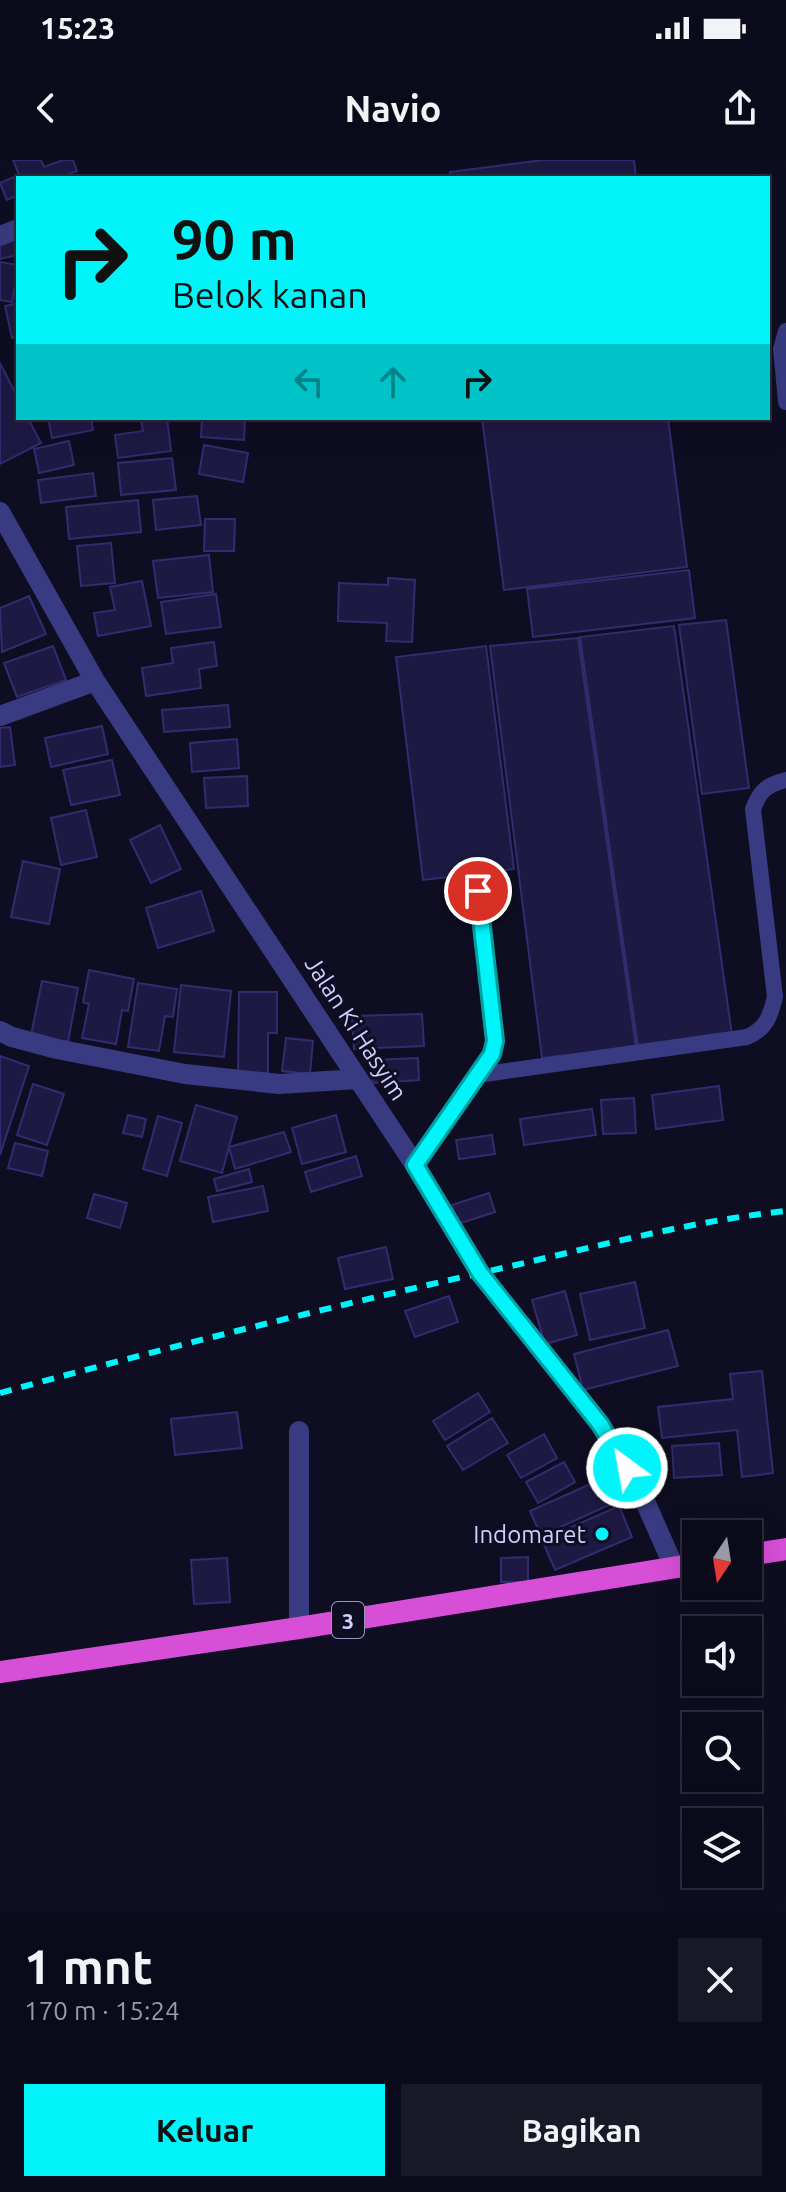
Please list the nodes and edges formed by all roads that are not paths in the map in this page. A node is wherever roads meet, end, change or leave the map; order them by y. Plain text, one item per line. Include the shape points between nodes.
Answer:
1 (786, 331) edge
2 (786, 402) edge
3 (0, 512) edge
4 (95, 681) junction
5 (0, 716) edge
6 (786, 780) edge
7 (478, 891) dead end
8 (0, 1031) edge
9 (478, 1075) junction
10 (358, 1079) junction
11 (415, 1165) junction
12 (299, 1431) dead end
13 (786, 1549) edge
14 (762, 1553) edge
15 (682, 1561) edge
16 (682, 1566) edge
17 (299, 1628) junction
18 (0, 1672) edge

1 - 2 lane via 781,349
3 - 4 street, Jalan Ki Hasyim
4 - 5 street
4 - 10 street, Jalan Ki Hasyim
6 - 9 lane via 769,784 753,809 775,997 770,1018 759,1032
7 - 9 lane via 495,1041
8 - 10 street via 57,1049 185,1074 279,1084
9 - 11 lane
10 - 11 street, Jalan Ki Hasyim
11 - 15 street, Jalan Ki Hasyim via 480,1273 600,1424
12 - 17 street
13 - 14 highway
16 - 17 highway, 3
17 - 18 highway, 3

